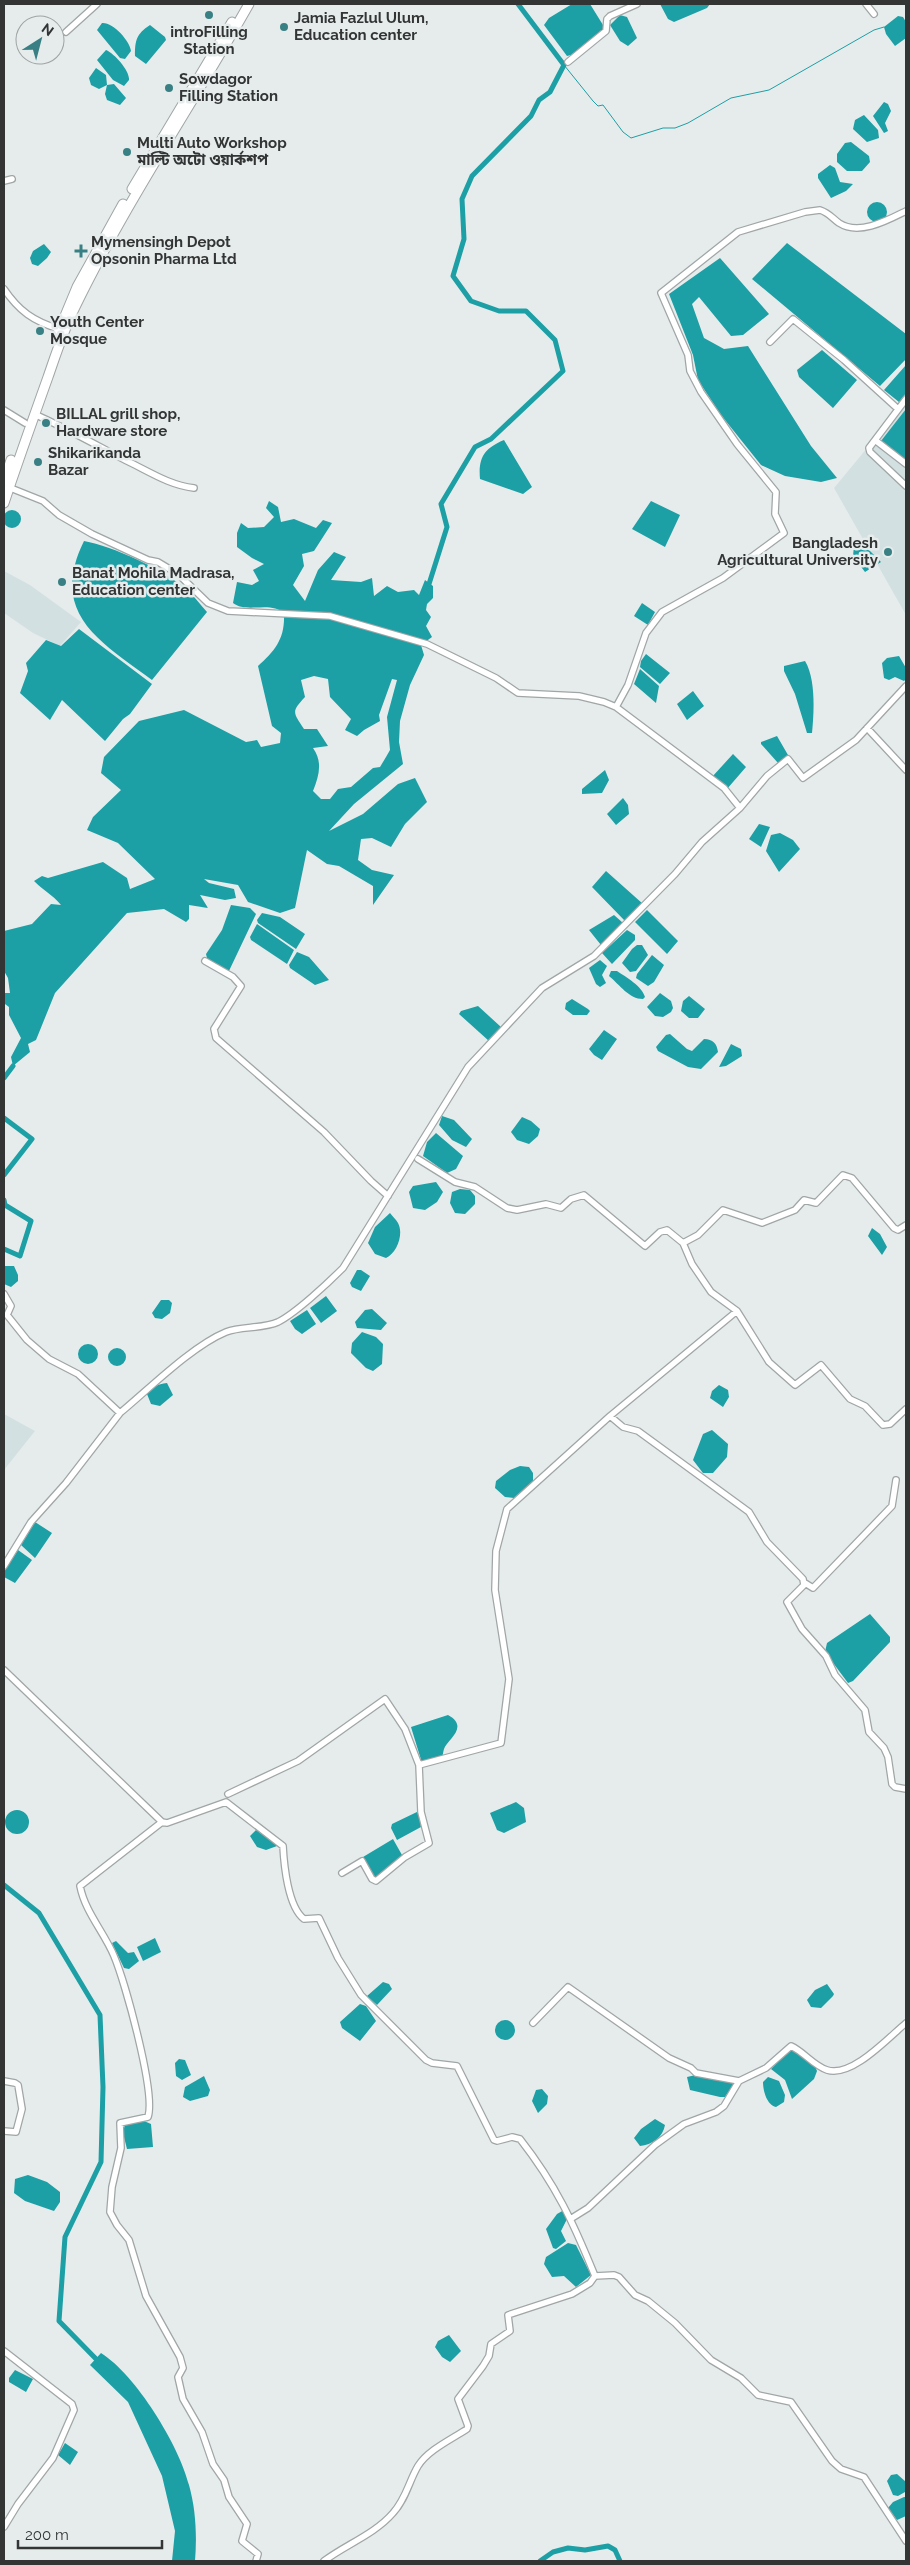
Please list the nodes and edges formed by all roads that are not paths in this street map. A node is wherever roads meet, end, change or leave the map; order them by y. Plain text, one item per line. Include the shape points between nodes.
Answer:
1 (97, 4) edge
2 (243, 4) edge
3 (249, 4) edge
4 (637, 4) edge
5 (866, 4) edge
6 (874, 14) dead end
7 (66, 32) dead end
8 (568, 62) dead end
9 (12, 179) dead end
10 (4, 181) edge
11 (906, 211) edge
12 (4, 289) edge
13 (59, 329) junction
14 (770, 342) dead end
15 (906, 399) edge
16 (898, 408) junction
17 (4, 410) edge
18 (34, 414) junction
19 (25, 422) junction
20 (875, 440) junction
21 (906, 464) edge
22 (6, 484) edge
23 (906, 486) edge
24 (194, 488) dead end
25 (4, 503) edge
26 (906, 686) edge
27 (616, 707) junction
28 (867, 728) junction
29 (906, 770) edge
30 (740, 808) junction
31 (204, 961) dead end
32 (418, 1159) dead end
33 (388, 1196) junction
34 (906, 1226) edge
35 (683, 1243) junction
36 (4, 1294) edge
37 (737, 1312) junction
38 (906, 1409) edge
39 (120, 1413) junction
40 (610, 1416) junction
41 (896, 1480) dead end
42 (4, 1566) edge
43 (805, 1583) junction
44 (4, 1670) edge
45 (419, 1765) junction
46 (906, 1789) edge
47 (228, 1794) dead end
48 (162, 1822) junction
49 (342, 1873) dead end
50 (533, 2023) dead end
51 (906, 2023) edge
52 (4, 2081) edge
53 (739, 2081) junction
54 (4, 2131) edge
55 (572, 2218) junction
56 (595, 2276) junction
57 (4, 2351) edge
58 (4, 2527) edge
59 (906, 2541) edge
60 (256, 2561) edge
61 (324, 2561) edge

1 - 7 street
2 - 13 highway via 97,247
3 - 18 highway via 100,256 67,325
4 - 8 street via 610,16 606,31
5 - 6 street
9 - 10 street
11 - 27 street via 868,227 847,226 820,210 760,224 738,232 661,293 701,392 776,492 775,514 784,533 723,578 662,612 646,633 628,685
12 - 13 street via 16,307 42,324
13 - 19 highway
14 - 16 street via 793,319
15 - 16 street
16 - 20 street
17 - 19 street
18 - 22 highway
18 - 24 street via 163,480
19 - 22 highway
20 - 21 street
20 - 23 street via 870,452
22 - 25 highway
22 - 27 street via 43,501 59,515 92,534 158,562 178,574 208,603 228,611 330,616 427,644 496,678 518,693 579,696
26 - 28 street
27 - 30 street via 724,788
28 - 29 street
28 - 30 street via 856,740 803,778 788,759 778,765
30 - 33 street via 702,842 594,956 542,988 468,1067
31 - 33 street via 233,977 241,986 214,1028 216,1038 324,1132
32 - 35 street via 455,1182 475,1187 507,1208 517,1210 546,1204 561,1208 571,1199 584,1195 645,1246 664,1230
33 - 39 street via 343,1268 323,1288 279,1322 227,1332 186,1358
34 - 35 street via 898,1230 894,1228 852,1178 843,1175 816,1203 804,1200 794,1210 762,1223 723,1210 698,1235
35 - 37 street via 692,1264 711,1292
36 - 39 street via 11,1306 7,1314 27,1340 49,1359 78,1374
37 - 38 street via 770,1362 795,1385 821,1365 850,1399 865,1406 883,1425 890,1424
37 - 40 street
39 - 42 street via 66,1484 32,1522
40 - 43 street via 623,1427 638,1431 749,1512 768,1542
40 - 45 street via 507,1509 496,1551 495,1590 509,1679 502,1743
41 - 43 street via 892,1506 881,1520 813,1588
43 - 46 street via 787,1602 802,1629 826,1656 835,1675 865,1710 869,1732 884,1748 888,1758 892,1784
44 - 48 street
45 - 47 street via 405,1729 385,1699 298,1761
45 - 49 street via 421,1812 429,1843 405,1857 376,1881 372,1880 362,1861
48 - 55 street via 226,1802 283,1846 285,1877 298,1913 304,1919 319,1918 361,1995 426,2060 457,2066 494,2140 520,2139
48 - 60 street via 80,1886 84,1900 114,1955 140,2048 149,2097 148,2117 120,2123 121,2148 110,2212 129,2240 146,2296 180,2357 183,2368 178,2378 183,2399 202,2432 213,2464 224,2480 228,2497 247,2524 242,2541 258,2554
50 - 53 street via 568,1987 669,2058 696,2073
51 - 53 street via 868,2057 851,2066 828,2070 791,2046 766,2068
52 - 54 street via 18,2085 22,2109 16,2132
53 - 55 street via 724,2106 676,2130 588,2208
55 - 56 street
56 - 59 street via 614,2274 635,2295 648,2301 675,2323 711,2360 741,2378 758,2395 791,2402 832,2461 841,2469 864,2477
56 - 61 street via 572,2294 508,2315 510,2331 491,2344 489,2356 458,2399 467,2429 419,2464 394,2513
57 - 58 street via 72,2404 74,2410 53,2458

